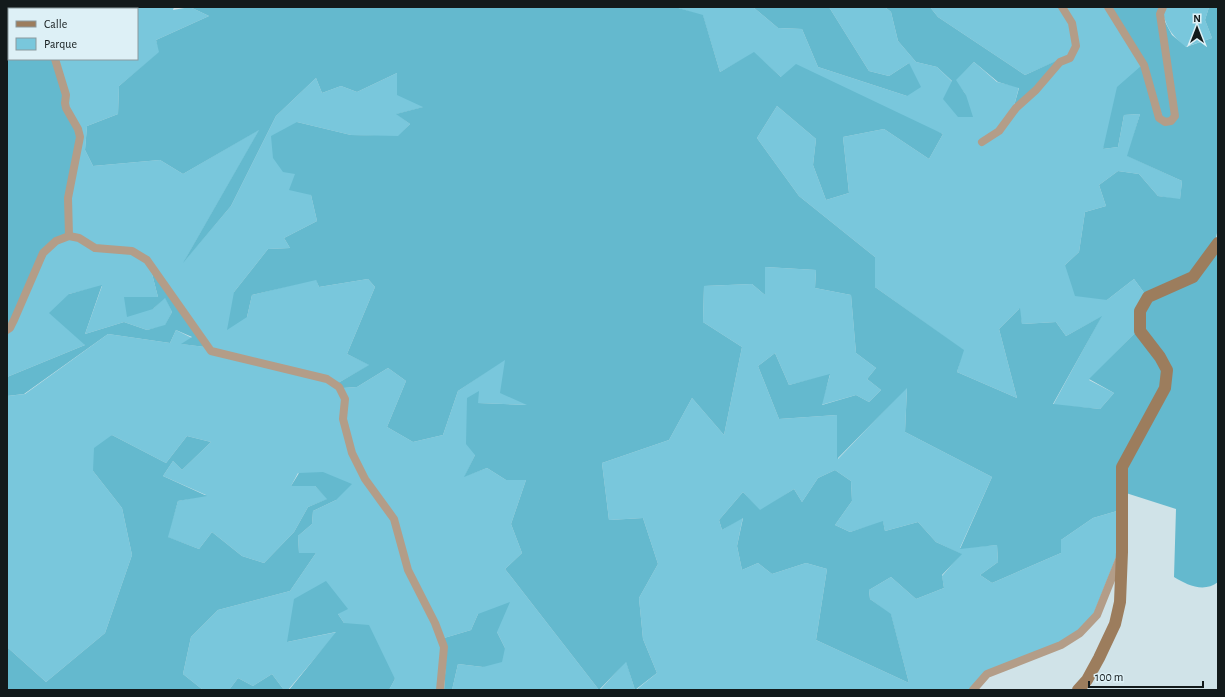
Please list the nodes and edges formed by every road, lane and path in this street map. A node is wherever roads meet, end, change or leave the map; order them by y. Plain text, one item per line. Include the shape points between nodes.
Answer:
1 (1062, 7) edge
2 (1108, 7) edge
3 (1162, 7) edge
4 (55, 60) edge
5 (982, 142) dead end
6 (69, 236) junction
7 (1218, 243) edge
8 (7, 330) edge
9 (1122, 552) junction
10 (440, 690) edge
11 (973, 690) edge
12 (1078, 690) edge

1 - 5 street via 1072,23 1076,46 1070,58 1060,62 1036,90 1016,108 999,131
2 - 3 street via 1144,65 1159,118 1165,122 1176,116 1160,14
4 - 6 street via 66,95 66,108 80,137 68,198
6 - 8 street via 56,241 43,254 14,320
6 - 10 street via 80,238 95,248 132,251 147,260 211,350 327,379 339,387 345,399 342,419 352,453 365,479 394,519 408,570 435,623 444,647
7 - 9 street via 1193,277 1148,297 1140,312 1140,331 1167,370 1165,388 1122,467
9 - 11 street via 1097,615 1080,633 1061,645 988,674
9 - 12 street via 1120,602 1114,624 1087,680

